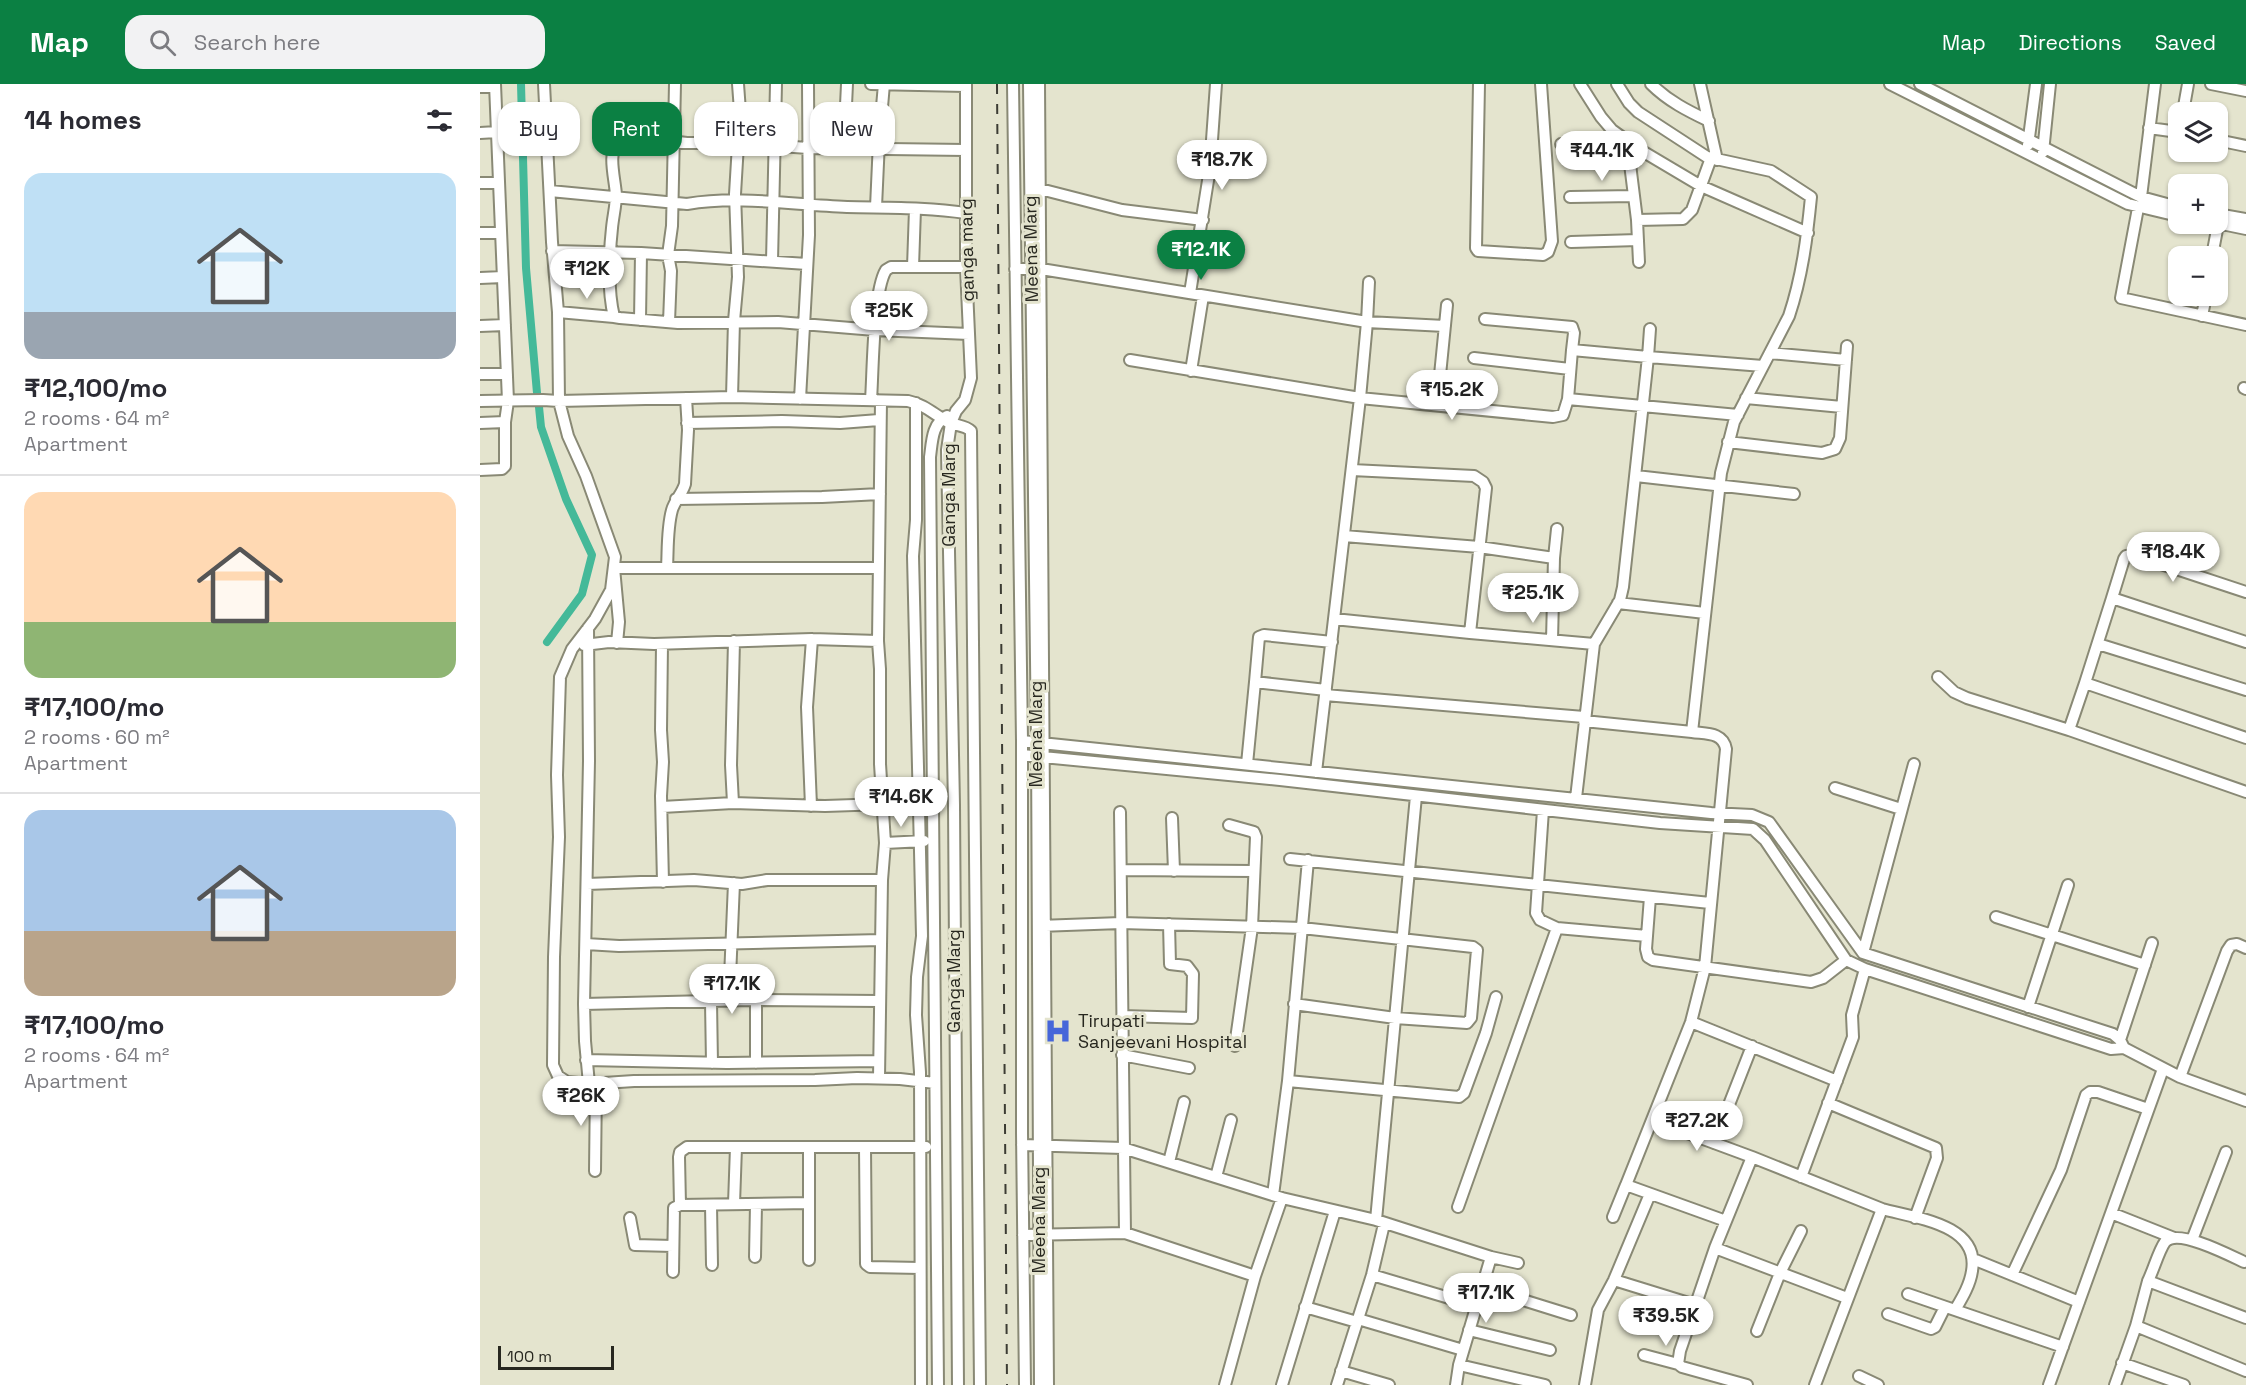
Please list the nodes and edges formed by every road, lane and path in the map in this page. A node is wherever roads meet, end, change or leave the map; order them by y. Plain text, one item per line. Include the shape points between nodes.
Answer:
1 (544, 84) edge
2 (675, 84) edge
3 (738, 84) edge
4 (776, 84) edge
5 (808, 84) edge
6 (848, 84) edge
7 (871, 84) edge
8 (884, 84) edge
9 (1012, 84) edge
10 (1029, 84) edge
11 (1039, 84) edge
12 (1216, 84) edge
13 (1479, 84) edge
14 (1541, 84) edge
15 (1581, 84) edge
16 (1617, 84) edge
17 (1652, 84) edge
18 (1700, 84) edge
19 (1890, 84) edge
20 (1920, 84) edge
21 (2036, 84) edge
22 (2050, 84) edge
23 (2155, 84) edge
24 (2188, 84) edge
25 (2211, 84) edge
26 (495, 85) edge
27 (966, 85) edge
28 (480, 87) edge
29 (2246, 91) edge
30 (675, 102) edge
31 (738, 102) edge
32 (775, 102) edge
33 (847, 102) edge
34 (882, 102) edge
35 (2184, 102) edge
36 (1709, 121) junction
37 (2149, 128) junction
38 (2168, 131) edge
39 (497, 132) junction
40 (480, 133) edge
41 (2029, 140) junction
42 (1627, 142) junction
43 (2228, 142) edge
44 (1561, 144) dead end
45 (2246, 146) edge
46 (798, 147) edge
47 (2043, 147) junction
48 (808, 148) junction
49 (895, 150) edge
50 (966, 150) junction
51 (2027, 154) junction
52 (614, 156) edge
53 (674, 156) edge
54 (738, 156) edge
55 (774, 156) edge
56 (878, 156) edge
57 (1714, 159) junction
58 (2042, 161) junction
59 (480, 183) edge
60 (499, 183) junction
61 (1701, 186) junction
62 (1040, 189) junction
63 (550, 191) junction
64 (616, 196) junction
65 (1634, 196) junction
66 (1570, 197) dead end
67 (735, 199) junction
68 (773, 202) junction
69 (2140, 202) junction
70 (672, 203) junction
71 (809, 203) junction
72 (2168, 206) edge
73 (876, 207) junction
74 (915, 209) junction
75 (2168, 212) edge
76 (966, 213) junction
77 (2228, 219) edge
78 (2246, 219) edge
79 (1203, 220) junction
80 (1637, 220) junction
81 (2228, 223) edge
82 (2246, 230) edge
83 (480, 233) edge
84 (501, 233) junction
85 (1808, 233) junction
86 (1638, 240) junction
87 (1571, 242) dead end
88 (552, 251) junction
89 (610, 252) junction
90 (641, 253) junction
91 (668, 255) junction
92 (737, 259) junction
93 (771, 261) junction
94 (1639, 262) dead end
95 (807, 264) junction
96 (913, 267) junction
97 (966, 267) junction
98 (1015, 268) junction
99 (1036, 269) junction
100 (480, 278) edge
101 (503, 278) junction
102 (1370, 282) dead end
103 (1190, 293) junction
104 (1203, 296) junction
105 (1447, 305) dead end
106 (2204, 306) edge
107 (558, 312) junction
108 (2202, 316) junction
109 (614, 317) junction
110 (1485, 319) dead end
111 (640, 320) junction
112 (734, 321) junction
113 (669, 322) junction
114 (1367, 322) junction
115 (505, 325) junction
116 (803, 325) junction
117 (2246, 325) edge
118 (480, 326) edge
119 (1445, 326) junction
120 (1650, 329) dead end
121 (875, 330) junction
122 (969, 333) junction
123 (1847, 346) dead end
124 (1572, 350) junction
125 (1770, 353) junction
126 (1648, 357) junction
127 (1474, 358) dead end
128 (1130, 360) dead end
129 (1846, 360) junction
130 (1763, 366) junction
131 (1570, 369) junction
132 (1191, 371) junction
133 (480, 374) edge
134 (507, 374) junction
135 (732, 396) junction
136 (686, 398) junction
137 (1360, 398) junction
138 (1746, 398) junction
139 (800, 399) junction
140 (1568, 399) junction
141 (508, 400) junction
142 (480, 401) edge
143 (559, 401) junction
144 (876, 401) junction
145 (916, 403) junction
146 (1437, 405) junction
147 (1842, 406) junction
148 (1643, 407) junction
149 (956, 411) joint
150 (1738, 415) junction
151 (879, 420) junction
152 (946, 421) junction
153 (505, 422) junction
154 (480, 423) edge
155 (687, 423) junction
156 (1728, 442) junction
157 (480, 470) edge
158 (1352, 470) junction
159 (1636, 476) junction
160 (1719, 486) junction
161 (880, 494) junction
162 (1794, 494) dead end
163 (676, 499) junction
164 (1557, 529) dead end
165 (1344, 536) junction
166 (1479, 547) junction
167 (1554, 558) junction
168 (614, 568) junction
169 (668, 568) junction
170 (877, 568) junction
171 (2246, 592) edge
172 (2112, 598) junction
173 (1618, 603) junction
174 (1705, 613) junction
175 (1334, 619) junction
176 (588, 628) junction
177 (1470, 633) junction
178 (812, 639) junction
179 (1552, 640) junction
180 (734, 641) junction
181 (878, 641) junction
182 (1332, 642) junction
183 (2246, 642) edge
184 (617, 643) junction
185 (662, 644) junction
186 (1594, 644) junction
187 (2098, 644) junction
188 (575, 645) junction
189 (589, 645) junction
190 (1938, 676) dead end
191 (1256, 682) junction
192 (2085, 683) junction
193 (2246, 690) edge
194 (1326, 692) junction
195 (1584, 719) junction
196 (2069, 730) junction
197 (1692, 732) junction
198 (2246, 738) edge
199 (1022, 741) junction
200 (1040, 742) junction
201 (1022, 755) junction
202 (1041, 756) junction
203 (1247, 764) junction
204 (1914, 764) dead end
205 (1316, 772) junction
206 (1835, 788) dead end
207 (2246, 792) edge
208 (1416, 796) junction
209 (1576, 798) junction
210 (733, 803) junction
211 (884, 804) junction
212 (811, 806) junction
213 (662, 807) junction
214 (1901, 809) junction
215 (1543, 810) junction
216 (1120, 812) dead end
217 (1719, 813) junction
218 (1172, 818) dead end
219 (1229, 825) dead end
220 (1718, 826) junction
221 (933, 841) junction
222 (918, 842) junction
223 (885, 843) junction
224 (1290, 859) dead end
225 (1308, 860) junction
226 (1121, 870) junction
227 (1174, 871) junction
228 (1254, 871) junction
229 (1410, 871) junction
230 (882, 880) junction
231 (663, 882) junction
232 (734, 883) junction
233 (587, 884) junction
234 (1537, 884) junction
235 (2068, 885) dead end
236 (1650, 897) junction
237 (1710, 903) junction
238 (1996, 917) dead end
239 (1121, 923) junction
240 (1169, 924) junction
241 (1023, 926) junction
242 (1042, 926) junction
243 (1252, 927) junction
244 (1302, 928) junction
245 (1557, 928) junction
246 (2052, 935) junction
247 (1647, 936) junction
248 (880, 940) junction
249 (1403, 940) junction
250 (732, 943) junction
251 (2152, 943) dead end
252 (586, 944) junction
253 (2246, 948) edge
254 (1863, 953) junction
255 (1846, 960) junction
256 (2145, 965) junction
257 (1706, 967) junction
258 (1865, 969) junction
259 (1496, 997) dead end
260 (756, 1000) junction
261 (729, 1001) junction
262 (879, 1001) junction
263 (711, 1002) junction
264 (584, 1004) junction
265 (1294, 1004) junction
266 (2028, 1007) junction
267 (1122, 1016) junction
268 (1395, 1018) junction
269 (1691, 1022) junction
270 (2122, 1044) junction
271 (1234, 1046) dead end
272 (1752, 1047) junction
273 (1122, 1055) junction
274 (586, 1060) junction
275 (879, 1061) junction
276 (712, 1063) junction
277 (756, 1063) junction
278 (1189, 1068) dead end
279 (2163, 1069) junction
280 (2181, 1077) junction
281 (879, 1078) junction
282 (919, 1081) junction
283 (1288, 1081) junction
284 (1837, 1081) junction
285 (934, 1083) junction
286 (592, 1084) junction
287 (1387, 1090) junction
288 (2246, 1101) edge
289 (1184, 1102) dead end
290 (1828, 1103) junction
291 (2148, 1109) junction
292 (1231, 1120) dead end
293 (1652, 1120) junction
294 (1714, 1143) junction
295 (1022, 1145) junction
296 (1043, 1145) junction
297 (921, 1146) junction
298 (736, 1147) junction
299 (809, 1147) junction
300 (865, 1147) junction
301 (935, 1147) junction
302 (1123, 1148) junction
303 (2226, 1152) dead end
304 (1752, 1157) junction
305 (1169, 1162) junction
306 (595, 1171) dead end
307 (1216, 1177) junction
308 (1801, 1177) junction
309 (1626, 1185) junction
310 (1650, 1194) junction
311 (1277, 1197) junction
312 (809, 1203) junction
313 (711, 1204) junction
314 (734, 1204) junction
315 (756, 1204) junction
316 (680, 1205) junction
317 (1458, 1207) dead end
318 (1882, 1209) junction
319 (1335, 1211) junction
320 (2111, 1213) junction
321 (1613, 1217) dead end
322 (630, 1218) dead end
323 (1915, 1218) junction
324 (1726, 1221) junction
325 (1380, 1222) junction
326 (1801, 1231) dead end
327 (1125, 1233) junction
328 (1043, 1234) junction
329 (1023, 1235) junction
330 (2174, 1238) junction
331 (2192, 1240) junction
332 (673, 1246) junction
333 (1715, 1248) junction
334 (755, 1257) dead end
335 (1491, 1257) junction
336 (1973, 1259) junction
337 (809, 1260) dead end
338 (2245, 1260) edge
339 (1518, 1263) dead end
340 (712, 1265) dead end
341 (920, 1268) junction
342 (673, 1272) dead end
343 (1780, 1273) junction
344 (1372, 1275) junction
345 (2012, 1275) junction
346 (1255, 1276) junction
347 (1614, 1280) junction
348 (2148, 1281) junction
349 (1482, 1287) junction
350 (1908, 1294) dead end
351 (1847, 1298) junction
352 (2079, 1302) junction
353 (1695, 1305) junction
354 (1476, 1306) junction
355 (1305, 1307) junction
356 (1950, 1308) junction
357 (1887, 1314) dead end
358 (1572, 1315) dead end
359 (2246, 1318) edge
360 (1358, 1320) junction
361 (2136, 1326) junction
362 (1469, 1330) junction
363 (1757, 1331) dead end
364 (2063, 1347) junction
365 (1463, 1350) junction
366 (1550, 1350) dead end
367 (1644, 1355) dead end
368 (2122, 1363) junction
369 (1678, 1364) junction
370 (1459, 1365) junction
371 (1341, 1371) junction
372 (2246, 1371) edge
373 (1859, 1376) dead end
374 (921, 1385) edge
375 (938, 1385) edge
376 (958, 1385) edge
377 (980, 1385) edge
378 (1025, 1385) edge
379 (1041, 1385) edge
380 (1048, 1385) edge
381 (1224, 1385) edge
382 (1281, 1385) edge
383 (1337, 1385) edge
384 (1389, 1385) edge
385 (1456, 1385) edge
386 (1545, 1385) edge
387 (1585, 1385) edge
388 (1747, 1385) edge
389 (1815, 1385) edge
390 (1878, 1385) edge
391 (2049, 1385) edge
392 (2115, 1385) edge
393 (2184, 1385) edge

1 - 63 street
2 - 30 street
3 - 31 street
4 - 32 street
5 - 48 street
6 - 33 street
7 - 8 street
8 - 27 street
8 - 34 street
9 - 98 street, Meena Marg
10 - 99 street, Meena Marg
11 - 62 street
12 - 79 street
13 - 14 street via 1476,248 1544,255 1552,242
15 - 42 street via 1601,117
16 - 57 street via 1638,112
17 - 36 street via 1674,102
18 - 36 street
19 - 51 street
20 - 41 street
21 - 41 street
22 - 47 street
23 - 37 street
24 - 35 street
25 - 29 street
26 - 28 street
26 - 39 street
27 - 50 street, ganga marg
36 - 57 street
37 - 38 street
37 - 69 street
39 - 40 street
39 - 60 street
41 - 47 street
41 - 51 street
42 - 44 street
42 - 61 street
42 - 65 street
43 - 45 street
46 - 48 street
47 - 58 street
47 - 69 street
48 - 71 street
49 - 50 street
50 - 76 street, ganga marg
51 - 58 street
52 - 64 street
53 - 70 street
54 - 67 street
55 - 68 street
56 - 73 street
57 - 61 street
57 - 85 street via 1771,171 1811,197
58 - 69 street
59 - 60 street
60 - 84 street
61 - 80 street via 1692,210 1683,219
61 - 85 street
62 - 79 street via 1122,210
62 - 99 street
63 - 64 street
63 - 88 street
64 - 70 street
64 - 89 street
65 - 66 street
65 - 80 street
67 - 68 street
67 - 70 street
67 - 92 street
68 - 71 street
68 - 93 street
69 - 72 street
69 - 75 street
69 - 108 street via 2121,298
70 - 91 street
71 - 73 street
71 - 95 street
73 - 74 street
74 - 76 street
74 - 96 street
76 - 97 street, ganga marg
77 - 78 street
79 - 103 street
80 - 86 street
81 - 82 street
83 - 84 street
84 - 101 street
85 - 125 street via 1795,299
86 - 87 street
86 - 94 street
88 - 89 street
88 - 107 street
89 - 90 street
89 - 109 street via 610,303
90 - 91 street
90 - 111 street
91 - 92 street
91 - 113 street
92 - 93 street
92 - 112 street
93 - 95 street
95 - 116 street
96 - 97 street
96 - 121 street via 891,267 884,273
97 - 122 street, ganga marg
98 - 99 street
98 - 199 street, Meena Marg
99 - 103 street
99 - 200 street, Meena Marg
100 - 101 street
101 - 115 street
102 - 114 street
103 - 104 street
104 - 114 street
104 - 132 street
105 - 119 street
106 - 108 street
107 - 109 street
107 - 143 street
108 - 117 street
109 - 111 street
110 - 124 street via 1572,327
111 - 113 street
112 - 113 street
112 - 116 street
112 - 135 street
114 - 119 street
114 - 137 street
115 - 118 street
115 - 134 street
116 - 121 street
116 - 139 street
119 - 146 street
120 - 126 street
121 - 122 street
121 - 144 street
122 - 149 street, ganga marg via 969,390
123 - 129 street
124 - 126 street
124 - 131 street
125 - 129 street
125 - 130 street
126 - 130 street
126 - 148 street
127 - 131 street
128 - 132 street
129 - 147 street
130 - 138 street
131 - 140 street
132 - 137 street
133 - 134 street
134 - 141 street
135 - 136 street
135 - 139 street
136 - 143 street
136 - 155 street
137 - 146 street
137 - 158 street
138 - 147 street
138 - 150 street
139 - 144 street
140 - 146 street via 1565,412 1556,418
140 - 148 street
141 - 142 street
141 - 143 street
141 - 153 street
143 - 168 street via 568,436 615,557
144 - 145 street
144 - 151 street
145 - 152 street
145 - 222 street via 913,556
147 - 156 street via 1838,445 1830,452
148 - 150 street
148 - 159 street
149 - 152 street, Ganga Marg
150 - 156 street
151 - 155 street
151 - 161 street
152 - 221 street, Ganga Marg via 933,433 930,457
152 - 376 street, Ganga Marg via 954,805
152 - 377 street via 968,428 972,436
153 - 154 street
153 - 157 street via 505,466
155 - 163 street via 685,484
156 - 160 street
158 - 165 street
158 - 166 street via 1479,478 1486,488
159 - 160 street
159 - 173 street
160 - 162 street
160 - 174 street
161 - 163 street
161 - 170 street
163 - 169 street via 670,519
164 - 167 street
165 - 166 street
165 - 175 street
166 - 167 street
166 - 177 street
167 - 179 street
168 - 169 street
168 - 176 street via 611,590
168 - 184 street
169 - 170 street
170 - 181 street
171 - 172 street via 2134,555 2126,556
172 - 183 street
172 - 187 street
173 - 174 street
173 - 186 street
174 - 197 street
175 - 177 street
175 - 182 street
176 - 188 street
176 - 189 street
177 - 179 street
178 - 180 street
178 - 181 street
178 - 212 street via 807,707
179 - 186 street
180 - 185 street
180 - 210 street
181 - 211 street
182 - 191 street via 1259,637
182 - 194 street
184 - 185 street
184 - 189 street
185 - 213 street
186 - 195 street
187 - 192 street
187 - 193 street
188 - 189 street
188 - 286 street via 560,677 558,713 553,1065 558,1076 567,1082
189 - 233 street
190 - 196 street via 1954,692 1967,698
191 - 194 street
191 - 203 street
192 - 196 street
192 - 198 street
194 - 195 street
194 - 205 street
195 - 197 street
195 - 209 street
196 - 207 street
197 - 217 street via 1718,736 1725,743
199 - 200 street
199 - 201 street, Meena Marg
200 - 202 street, Meena Marg
200 - 203 street
201 - 202 street
201 - 241 street, Meena Marg
202 - 208 street
202 - 242 street, Meena Marg
203 - 205 street
204 - 214 street
205 - 209 street
206 - 214 street
208 - 215 street
208 - 229 street
209 - 217 street
210 - 212 street
210 - 213 street
211 - 212 street
211 - 223 street
213 - 231 street
214 - 254 street
215 - 220 street
215 - 234 street
216 - 226 street
217 - 220 street
217 - 254 street via 1752,815 1769,822
218 - 227 street
219 - 228 street via 1254,832
220 - 237 street
220 - 255 street via 1753,829 1765,840
221 - 222 street
221 - 285 street, Ganga Marg
222 - 223 street
222 - 282 street via 922,936 916,1016
223 - 230 street
224 - 225 street
225 - 229 street
225 - 244 street
226 - 227 street
226 - 239 street
227 - 228 street
228 - 243 street
229 - 234 street
229 - 249 street
230 - 232 street
230 - 248 street
231 - 232 street
231 - 233 street
232 - 250 street
233 - 252 street
234 - 236 street
234 - 245 street via 1537,915
235 - 246 street
236 - 237 street
236 - 247 street
237 - 257 street
238 - 246 street
239 - 240 street
239 - 242 street
239 - 267 street
240 - 243 street
240 - 267 street via 1170,964 1187,966 1193,974 1192,1018
241 - 242 street
241 - 295 street, Meena Marg
242 - 296 street, Meena Marg
243 - 244 street
243 - 271 street
244 - 249 street
244 - 265 street
245 - 247 street
245 - 317 street
246 - 256 street
246 - 266 street
247 - 257 street via 1646,950 1653,960
248 - 250 street
248 - 262 street
249 - 268 street
249 - 268 street via 1473,947 1478,954 1471,1018 1467,1023
250 - 252 street
250 - 261 street
251 - 256 street
252 - 264 street
253 - 280 street via 2237,944 2227,951
254 - 266 street
255 - 257 street via 1811,982
255 - 258 street
256 - 270 street
257 - 269 street
258 - 270 street via 2111,1049
258 - 284 street via 1854,1007 1853,1037
259 - 287 street via 1464,1093 1459,1097
260 - 261 street
260 - 262 street
260 - 277 street
261 - 263 street
262 - 275 street
263 - 264 street
263 - 276 street
264 - 274 street
265 - 268 street
265 - 283 street
266 - 270 street via 2113,1034
267 - 273 street
268 - 287 street
269 - 272 street
269 - 293 street
270 - 279 street
272 - 284 street
272 - 294 street
273 - 278 street
273 - 302 street
274 - 276 street
274 - 286 street
275 - 277 street
275 - 281 street
276 - 277 street
279 - 280 street
279 - 291 street
280 - 288 street
281 - 282 street
281 - 286 street
282 - 285 street
282 - 297 street
283 - 287 street
283 - 311 street
284 - 290 street
285 - 301 street, Ganga Marg
286 - 306 street
287 - 325 street
289 - 305 street
290 - 308 street
290 - 323 street via 1936,1148 1937,1158
291 - 320 street
291 - 345 street via 2098,1092 2086,1095 2061,1170
292 - 307 street
293 - 294 street
293 - 309 street
294 - 304 street
295 - 296 street
295 - 329 street, Meena Marg
296 - 302 street
296 - 328 street, Meena Marg
297 - 300 street
297 - 301 street
297 - 341 street
298 - 299 street
298 - 314 street
298 - 316 street via 683,1149 679,1157
299 - 300 street
299 - 312 street
300 - 341 street via 866,1264
301 - 375 street, Ganga Marg
302 - 305 street
302 - 327 street
303 - 331 street
304 - 308 street
304 - 324 street
305 - 307 street
307 - 311 street
308 - 318 street
309 - 310 street
309 - 321 street
310 - 324 street
310 - 347 street
311 - 319 street
311 - 346 street
312 - 315 street
312 - 337 street
313 - 314 street
313 - 316 street
313 - 340 street
314 - 315 street
315 - 334 street
316 - 332 street via 674,1208
318 - 323 street
318 - 351 street
319 - 325 street
319 - 355 street
320 - 330 street
320 - 352 street
322 - 332 street via 635,1245
323 - 336 street via 1962,1236
324 - 333 street
325 - 335 street
325 - 344 street
326 - 343 street
327 - 328 street
327 - 346 street
328 - 329 street
328 - 379 street, Meena Marg
328 - 380 street
329 - 378 street, Meena Marg
330 - 331 street
330 - 348 street via 2165,1242
331 - 338 street
332 - 342 street
333 - 343 street
333 - 353 street
335 - 339 street
335 - 349 street
336 - 345 street
336 - 356 street via 1966,1292
341 - 374 street
343 - 351 street
343 - 363 street
344 - 354 street
344 - 360 street
345 - 352 street
346 - 381 street
347 - 353 street
347 - 387 street via 1598,1310
348 - 359 street
348 - 361 street
349 - 354 street
349 - 358 street
350 - 356 street
351 - 389 street
352 - 364 street
353 - 369 street
354 - 362 street
355 - 360 street
355 - 382 street
356 - 357 street via 1931,1329
356 - 364 street
360 - 365 street
360 - 371 street
361 - 368 street
361 - 372 street
362 - 365 street
362 - 366 street
364 - 391 street
365 - 370 street
367 - 369 street
368 - 392 street
368 - 393 street
369 - 388 street
370 - 385 street
370 - 386 street
371 - 383 street
371 - 384 street
373 - 390 street

